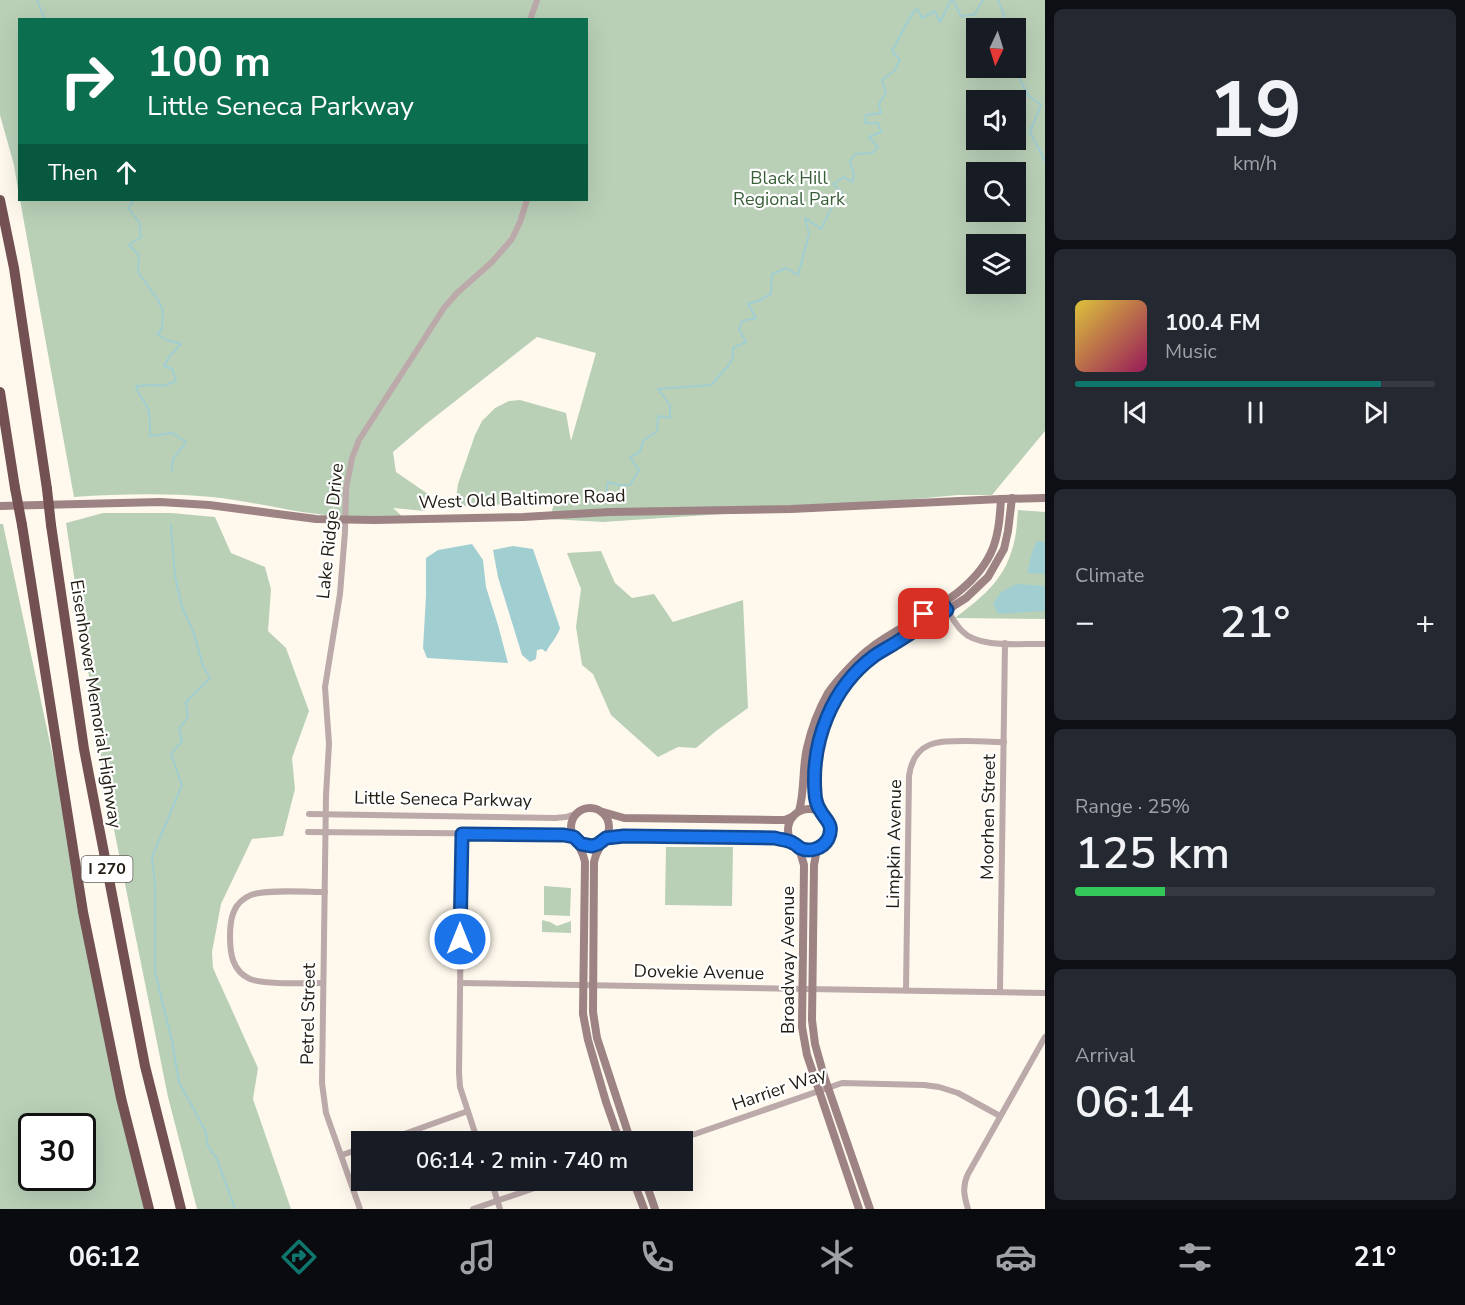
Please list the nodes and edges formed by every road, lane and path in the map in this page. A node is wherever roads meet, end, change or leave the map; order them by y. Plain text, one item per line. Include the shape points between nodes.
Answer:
1 (537, 0) edge
2 (531, 18) edge
3 (0, 200) edge
4 (527, 201) edge
5 (0, 392) edge
6 (1012, 498) junction
7 (1045, 498) edge
8 (1000, 499) junction
9 (0, 506) edge
10 (345, 519) junction
11 (945, 606) junction
12 (1005, 643) junction
13 (1045, 644) edge
14 (1004, 742) junction
15 (603, 812) junction
16 (820, 812) junction
17 (309, 814) dead end
18 (326, 814) junction
19 (575, 814) junction
20 (796, 814) junction
21 (308, 832) dead end
22 (326, 832) junction
23 (462, 834) junction
24 (575, 839) junction
25 (605, 840) junction
26 (796, 845) junction
27 (817, 849) junction
28 (325, 892) junction
29 (323, 983) junction
30 (460, 983) junction
31 (583, 985) junction
32 (593, 985) junction
33 (802, 989) junction
34 (812, 989) junction
35 (906, 990) junction
36 (1000, 992) junction
37 (1045, 993) edge
38 (1045, 1037) edge
39 (828, 1088) junction
40 (819, 1091) junction
41 (468, 1112) junction
42 (1000, 1116) junction
43 (414, 1131) edge
44 (474, 1131) edge
45 (616, 1131) edge
46 (628, 1131) edge
47 (693, 1135) edge
48 (351, 1152) edge
49 (342, 1155) junction
50 (494, 1191) edge
51 (526, 1191) edge
52 (637, 1191) edge
53 (649, 1191) edge
54 (497, 1201) junction
55 (148, 1209) edge
56 (181, 1209) edge
57 (360, 1209) edge
58 (473, 1209) edge
59 (500, 1209) edge
60 (644, 1209) edge
61 (655, 1209) edge
62 (859, 1209) edge
63 (870, 1209) edge
64 (969, 1209) edge

1 - 2 street
3 - 56 highway, Eisenhower Memorial Highway / I 270, bridge via 14,268 84,749 145,1066
4 - 10 street, Lake Ridge Drive via 512,239 444,308 359,440 346,489
5 - 55 highway, I 270, bridge via 82,912
6 - 7 street, West Old Baltimore Road
6 - 8 street, West Old Baltimore Road
6 - 11 street via 1004,549 996,563 978,588 966,598
8 - 10 street, West Old Baltimore Road via 791,509
8 - 11 street via 999,527 988,559
9 - 10 street, West Old Baltimore Road via 160,502
10 - 18 street, Lake Ridge Drive via 340,594 325,687 329,744
11 - 12 street via 962,632 970,637
11 - 16 street via 873,657 847,682 833,703 817,750 815,795
11 - 20 street via 871,647 828,693 806,749 803,794
12 - 13 street
12 - 14 street, Moorhen Street
14 - 35 street, Limpkin Avenue via 938,742 927,745 913,762 909,776
14 - 36 street, Moorhen Street
15 - 19 street via 589,807
15 - 20 street via 624,818 776,820
15 - 25 street via 610,828
16 - 20 street via 806,809
16 - 27 street via 830,827 827,841
17 - 18 street, Little Seneca Parkway
18 - 19 street, Little Seneca Parkway via 543,818
18 - 22 street, Petrel Street
19 - 24 street via 571,826
20 - 26 street via 789,826 789,835
21 - 22 street, Little Seneca Parkway
22 - 23 street, Little Seneca Parkway
22 - 28 street, Petrel Street
23 - 24 street, Little Seneca Parkway via 556,834
23 - 30 street
24 - 25 street via 586,846
24 - 31 street via 585,861
25 - 26 street via 624,836 775,838
25 - 32 street via 594,862
26 - 27 street
26 - 33 street, Broadway Avenue via 804,865
27 - 34 street, Broadway Avenue
28 - 29 street, Petrel Street
28 - 29 street via 253,894 238,904 230,922 232,960 242,975 259,982
29 - 49 street, Petrel Street via 322,1083 326,1113
30 - 31 street, Dovekie Avenue
30 - 41 street via 459,1073
31 - 32 street, Dovekie Avenue
31 - 45 street via 588,1040
32 - 33 street, Dovekie Avenue
32 - 46 street via 597,1038
33 - 34 street, Dovekie Avenue
33 - 40 street, Broadway Avenue via 803,1036
34 - 35 street, Dovekie Avenue
34 - 39 street, Broadway Avenue via 815,1044
35 - 36 street, Dovekie Avenue
36 - 37 street, Dovekie Avenue
38 - 42 street
39 - 40 street, Harrier Way
39 - 42 street, Harrier Way via 842,1083 939,1087
39 - 63 street, Broadway Avenue
40 - 47 street, Harrier Way
40 - 62 street, Broadway Avenue
41 - 43 street
41 - 44 street
42 - 64 street via 964,1181
48 - 49 street
49 - 57 street, Petrel Street
50 - 54 street
51 - 54 street
52 - 60 street
53 - 61 street
54 - 58 street
54 - 59 street

